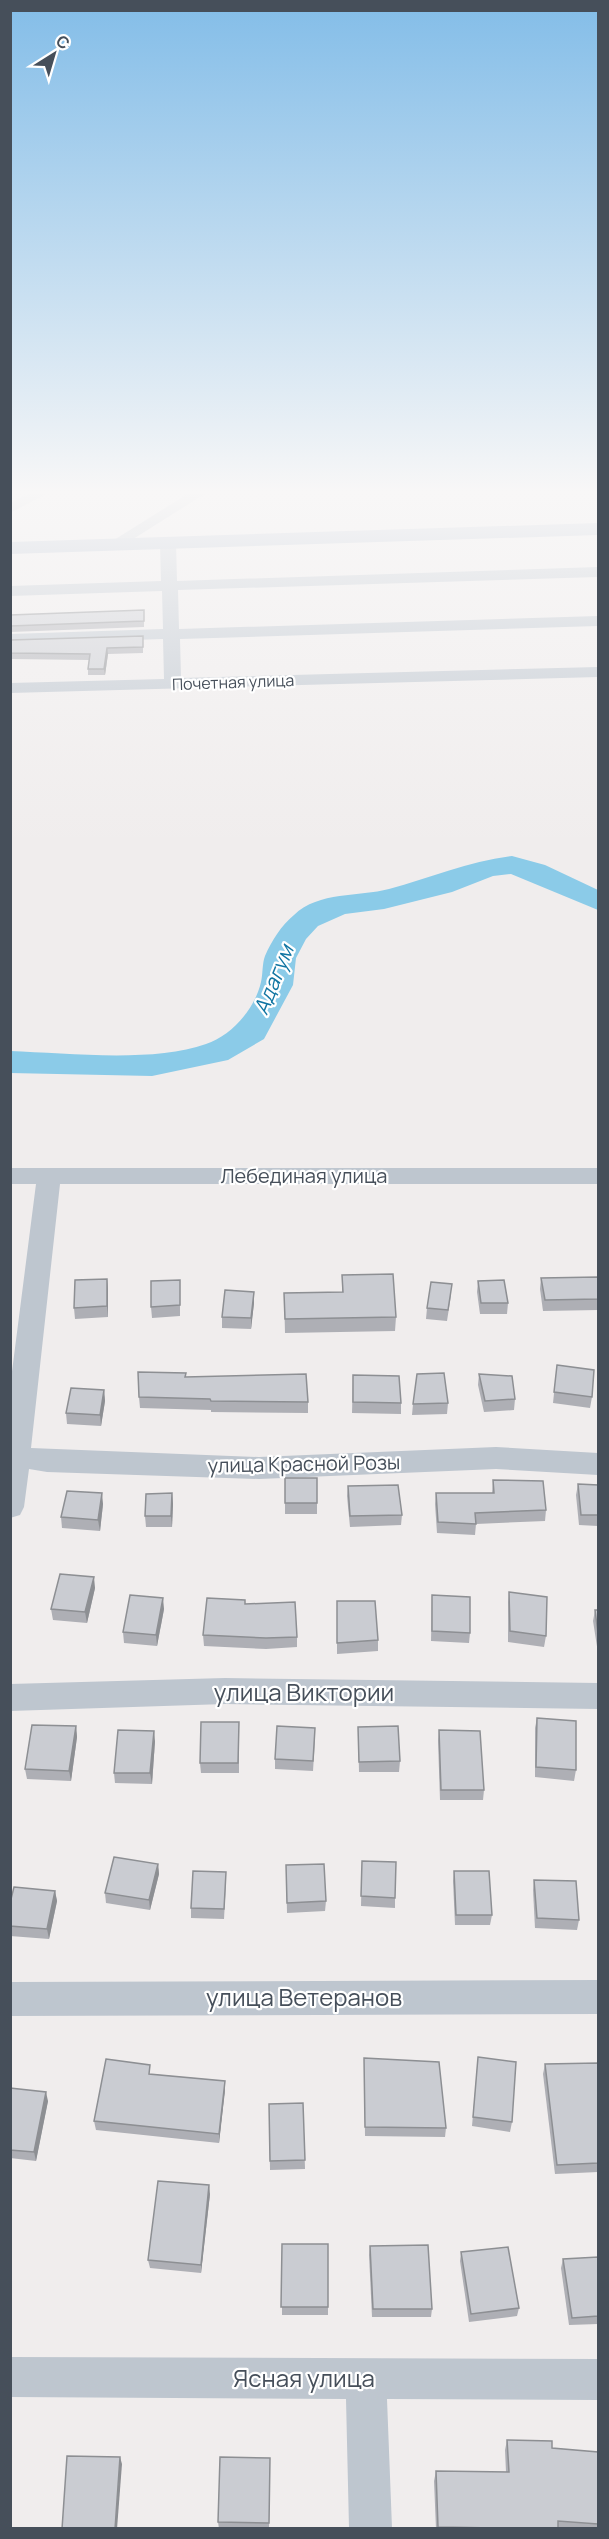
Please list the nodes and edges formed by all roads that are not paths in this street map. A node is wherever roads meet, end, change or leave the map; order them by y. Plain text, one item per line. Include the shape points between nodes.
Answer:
1 (170, 611) edge
2 (598, 621) edge
3 (171, 634) junction
4 (10, 639) edge
5 (598, 672) edge
6 (173, 684) junction
7 (10, 688) edge
8 (49, 1175) junction
9 (10, 1176) edge
10 (598, 1176) edge
11 (14, 1454) edge
12 (598, 1464) edge
13 (10, 1507) edge
14 (598, 1696) edge
15 (10, 1698) edge
16 (598, 1997) edge
17 (10, 1999) edge
18 (10, 2378) edge
19 (366, 2379) junction
20 (598, 2380) edge
21 (370, 2529) edge

1 - 3 street
2 - 3 street
3 - 4 street
3 - 6 street
5 - 6 street, Почетная улица
6 - 7 street, Почетная улица
8 - 9 street, Лебединая улица
8 - 10 street, Лебединая улица
8 - 11 street
11 - 12 street, улица Красной Розы via 47,1461 258,1468 496,1458
11 - 13 street
14 - 15 street, улица Виктории via 225,1691
16 - 17 street, улица Ветеранов
18 - 19 street, Ясная улица
19 - 20 street, Ясная улица
19 - 21 street

